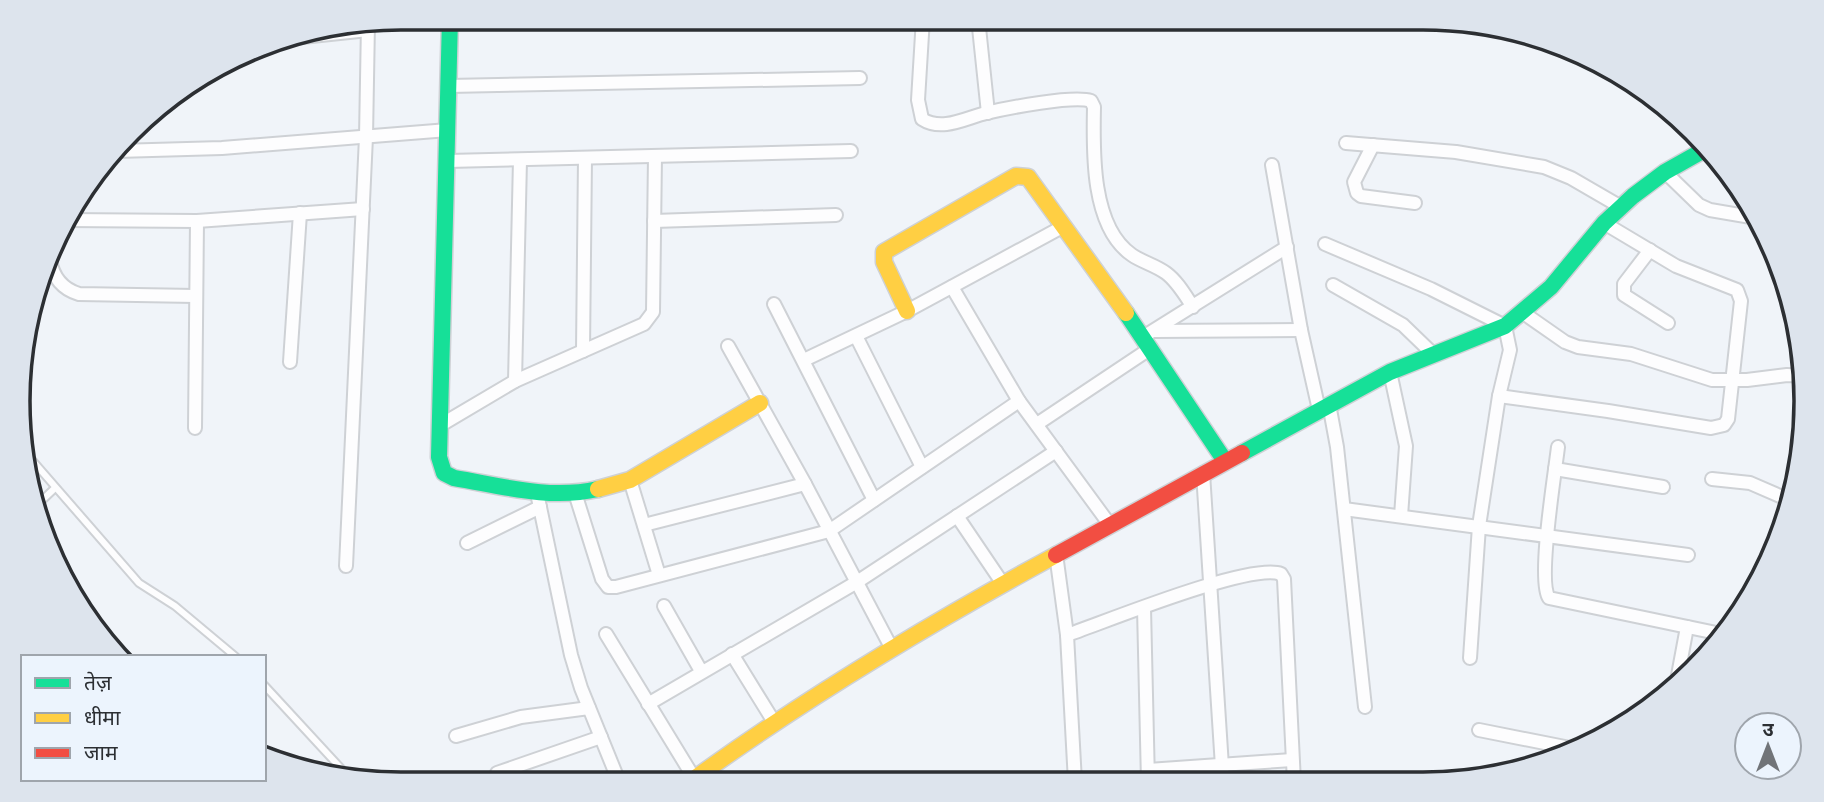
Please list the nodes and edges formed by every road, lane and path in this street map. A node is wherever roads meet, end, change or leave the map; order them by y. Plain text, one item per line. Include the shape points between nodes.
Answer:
1 (450, 30) edge
2 (922, 30) edge
3 (979, 30) edge
4 (368, 32) edge
5 (860, 78) dead end
6 (449, 86) junction
7 (988, 113) junction
8 (448, 130) junction
9 (366, 137) junction
10 (1346, 143) dead end
11 (1373, 145) junction
12 (127, 151) edge
13 (851, 151) dead end
14 (1699, 153) edge
15 (656, 156) junction
16 (585, 158) junction
17 (520, 160) junction
18 (448, 161) junction
19 (1272, 165) dead end
20 (1665, 172) junction
21 (1415, 203) dead end
22 (1621, 207) junction
23 (363, 209) junction
24 (300, 214) junction
25 (836, 215) dead end
26 (1746, 216) edge
27 (76, 220) edge
28 (197, 221) junction
29 (654, 221) junction
30 (1604, 223) junction
31 (1064, 226) junction
32 (1325, 244) dead end
33 (1287, 247) junction
34 (1650, 250) junction
35 (53, 272) edge
36 (1333, 285) dead end
37 (952, 287) junction
38 (195, 296) junction
39 (774, 303) dead end
40 (1193, 307) junction
41 (907, 311) junction
42 (1522, 312) junction
43 (1668, 323) dead end
44 (1505, 326) junction
45 (1301, 330) junction
46 (856, 335) junction
47 (1149, 339) junction
48 (727, 346) dead end
49 (583, 351) junction
50 (1433, 354) junction
51 (804, 360) junction
52 (290, 362) dead end
53 (1390, 372) junction
54 (1793, 375) edge
55 (515, 381) junction
56 (1731, 381) junction
57 (1499, 396) junction
58 (1019, 401) junction
59 (760, 403) junction
60 (1324, 407) junction
61 (1037, 424) junction
62 (439, 426) junction
63 (195, 428) dead end
64 (1558, 447) dead end
65 (1056, 451) junction
66 (1225, 461) junction
67 (36, 465) edge
68 (922, 467) junction
69 (1555, 469) junction
70 (1203, 473) junction
71 (1712, 479) dead end
72 (630, 480) junction
73 (805, 484) junction
74 (1663, 487) dead end
75 (55, 488) junction
76 (575, 493) junction
77 (1782, 497) edge
78 (43, 500) edge
79 (539, 500) junction
80 (874, 500) junction
81 (1344, 509) junction
82 (957, 516) junction
83 (1401, 516) junction
84 (644, 525) junction
85 (1110, 525) junction
86 (1479, 527) junction
87 (829, 531) junction
88 (1548, 536) junction
89 (467, 544) dead end
90 (1056, 554) junction
91 (1688, 555) dead end
92 (346, 566) dead end
93 (659, 575) junction
94 (857, 582) junction
95 (1003, 584) junction
96 (1209, 584) junction
97 (664, 606) dead end
98 (1144, 608) junction
99 (1686, 627) junction
100 (1713, 632) edge
101 (606, 635) dead end
102 (1067, 635) junction
103 (892, 649) junction
104 (732, 654) junction
105 (234, 655) edge
106 (1470, 659) dead end
107 (701, 671) junction
108 (1679, 671) edge
109 (266, 687) edge
110 (648, 704) junction
111 (1365, 706) dead end
112 (589, 708) junction
113 (774, 722) junction
114 (1479, 730) dead end
115 (456, 736) dead end
116 (601, 737) junction
117 (1560, 746) edge
118 (1292, 760) junction
119 (1222, 764) junction
120 (339, 767) edge
121 (500, 772) edge
122 (615, 772) edge
123 (685, 772) edge
124 (703, 772) edge
125 (1074, 772) edge
126 (1148, 772) edge
127 (1173, 772) edge
128 (1222, 772) edge
129 (1293, 772) edge

1 - 6 street
2 - 7 street via 918,100 922,119 946,125
3 - 7 street
4 - 9 street
5 - 6 street
6 - 8 street
7 - 40 street via 1091,101 1094,165 1102,207 1118,242 1165,272
8 - 9 street
8 - 18 street
9 - 12 street
9 - 23 street
10 - 11 street
11 - 21 street via 1354,182 1357,193
11 - 22 street via 1456,152 1544,167
13 - 15 street
14 - 20 street
15 - 16 street
15 - 29 street
16 - 17 street
16 - 49 street
17 - 18 street
17 - 55 street
18 - 62 street
19 - 33 street
20 - 22 street
20 - 26 street via 1699,205
22 - 30 street
23 - 24 street
23 - 92 street
24 - 28 street
24 - 52 street
25 - 29 street
27 - 28 street
28 - 38 street
29 - 49 street via 650,319
30 - 34 street
30 - 42 street via 1551,287
31 - 37 street
31 - 41 street via 1032,181 1016,176 884,252
31 - 47 street
32 - 44 street
33 - 40 street
33 - 45 street
34 - 43 street via 1624,284 1624,295
34 - 56 street via 1676,266 1737,290 1741,301
35 - 38 street via 68,291 79,294
36 - 50 street via 1403,325
37 - 41 street
37 - 58 street
38 - 63 street
39 - 51 street
40 - 47 street
41 - 46 street
42 - 44 street
42 - 56 street via 1578,347 1631,355 1695,376
44 - 50 street
44 - 57 street via 1510,350
45 - 47 street
45 - 60 street
46 - 51 street
46 - 68 street
47 - 61 street
47 - 66 street
48 - 59 street
49 - 55 street
50 - 53 street
51 - 80 street
53 - 60 street
53 - 83 street via 1406,446
54 - 56 street
55 - 62 street
56 - 57 street via 1728,419 1720,428
57 - 86 street
58 - 61 street
58 - 68 street
59 - 72 street
59 - 73 street
60 - 66 street
60 - 81 street
61 - 65 street
62 - 79 street via 444,473 512,488
64 - 69 street
65 - 82 street
65 - 85 street
66 - 70 street
67 - 75 lane
68 - 80 street
69 - 74 street
69 - 88 street
70 - 85 street
70 - 96 street
71 - 77 street via 1750,483
72 - 76 street
72 - 84 street
73 - 84 street
73 - 87 street
75 - 78 lane
75 - 105 lane via 139,583
76 - 79 street
76 - 93 street via 604,584 616,587
79 - 89 street
79 - 112 street via 571,655
80 - 87 street
81 - 83 street
81 - 111 street
82 - 94 street
82 - 95 street
83 - 86 street
84 - 93 street
85 - 90 street
86 - 88 street
86 - 106 street
87 - 93 street
87 - 94 street
88 - 91 street
88 - 99 street via 1545,589 1549,598
90 - 95 street
90 - 102 street
94 - 103 street
94 - 104 street
95 - 103 street
96 - 98 street
96 - 118 street via 1270,571 1284,579
96 - 119 street
97 - 107 street
98 - 102 street
98 - 126 street
99 - 100 street
99 - 108 street
101 - 110 street
102 - 125 street
103 - 113 street
104 - 107 street
104 - 113 street
107 - 110 street
109 - 120 lane
110 - 123 street
112 - 115 street via 521,717
112 - 116 street
113 - 124 street
114 - 117 street
116 - 121 street
116 - 122 street
118 - 119 street
118 - 129 street
119 - 127 street
119 - 128 street

